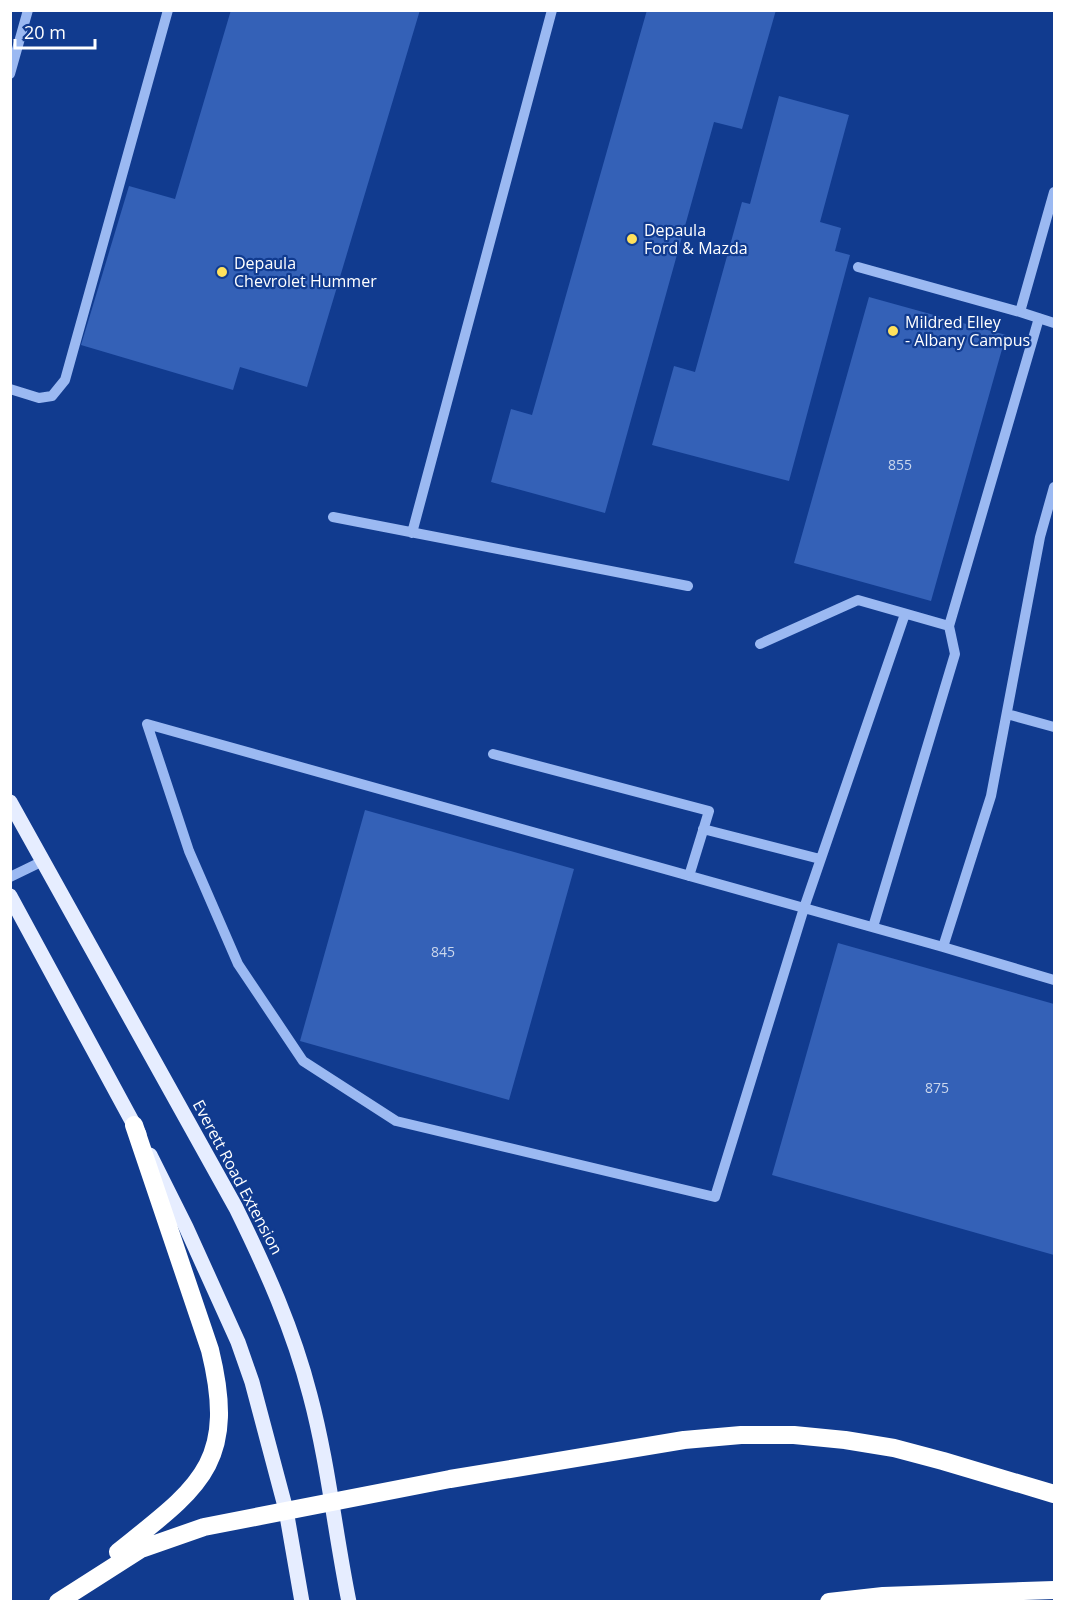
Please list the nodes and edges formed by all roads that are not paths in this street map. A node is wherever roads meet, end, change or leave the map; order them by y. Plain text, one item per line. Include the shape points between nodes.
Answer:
1 (28, 10) edge
2 (168, 10) edge
3 (552, 10) edge
4 (10, 74) edge
5 (1054, 192) edge
6 (858, 267) dead end
7 (1020, 312) junction
8 (1039, 318) junction
9 (1054, 323) edge
10 (10, 389) edge
11 (1054, 487) edge
12 (333, 517) dead end
13 (412, 533) junction
14 (688, 586) dead end
15 (905, 614) junction
16 (949, 626) junction
17 (760, 644) dead end
18 (1006, 714) junction
19 (1054, 727) edge
20 (493, 754) dead end
21 (10, 802) edge
22 (703, 829) junction
23 (820, 859) junction
24 (43, 861) junction
25 (689, 876) junction
26 (10, 878) edge
27 (10, 896) edge
28 (804, 908) junction
29 (873, 927) junction
30 (942, 947) junction
31 (1054, 980) edge
32 (134, 1125) junction
33 (1054, 1494) edge
34 (331, 1501) junction
35 (286, 1510) junction
36 (1054, 1590) edge
37 (58, 1602) edge
38 (302, 1602) edge
39 (349, 1602) edge
40 (829, 1602) edge

1 - 4 street
2 - 10 street via 65,380 52,396 39,398
3 - 13 street
5 - 7 street
6 - 7 street
7 - 8 street
8 - 9 street
8 - 16 street
11 - 18 street via 1040,537
12 - 13 street
13 - 14 street
15 - 16 street
15 - 17 street via 858,600
15 - 23 street
16 - 29 street via 955,654
18 - 19 street
18 - 30 street via 991,796
20 - 22 street via 709,811
21 - 24 main road, Everett Road Extension
22 - 23 street
22 - 25 street
23 - 28 street
24 - 26 street
24 - 34 main road, Everett Road Extension via 236,1208 269,1275 311,1396
25 - 28 street
25 - 28 street via 147,724 189,851 238,964 303,1061 396,1121 715,1197
27 - 32 main road
28 - 29 street
29 - 30 street
30 - 31 street
32 - 35 main road via 238,1342
32 - 37 highway via 210,1350 219,1393 219,1426 210,1461 190,1493
33 - 34 highway via 894,1448 794,1435 741,1435 626,1448
34 - 35 highway
34 - 39 main road, Everett Road Extension
35 - 37 highway via 204,1527 162,1541 113,1565
35 - 38 main road
36 - 40 highway

